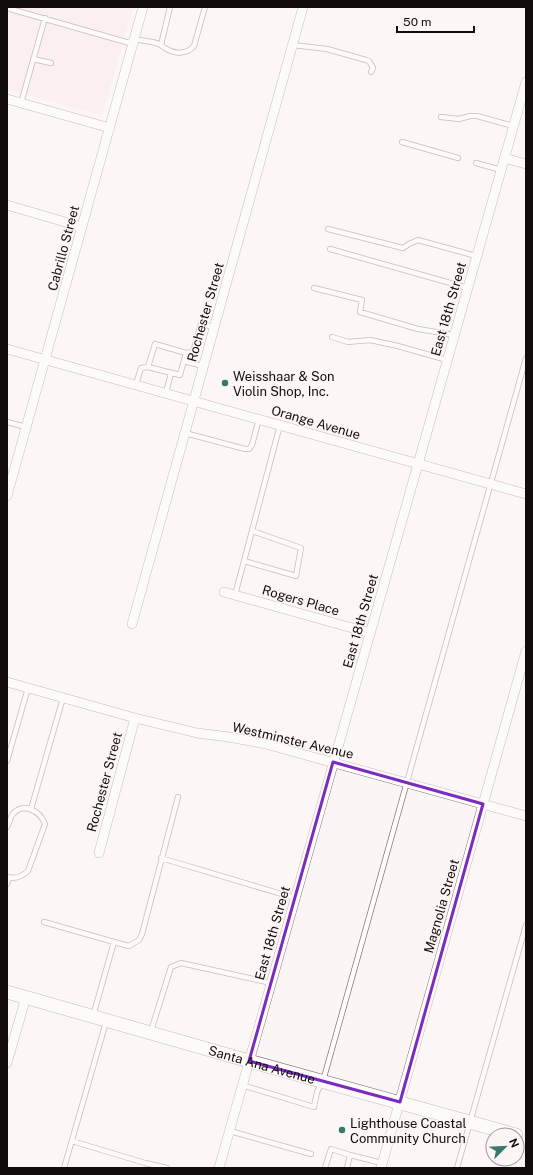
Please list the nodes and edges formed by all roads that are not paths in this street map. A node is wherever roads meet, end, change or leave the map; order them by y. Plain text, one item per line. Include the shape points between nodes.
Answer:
1 (143, 7) edge
2 (170, 7) edge
3 (205, 7) edge
4 (303, 7) edge
5 (7, 8) edge
6 (45, 18) junction
7 (133, 42) junction
8 (161, 44) junction
9 (293, 45) junction
10 (33, 59) junction
11 (51, 64) dead end
12 (371, 72) dead end
13 (526, 82) edge
14 (7, 100) edge
15 (21, 103) junction
16 (441, 117) dead end
17 (513, 126) junction
18 (110, 128) junction
19 (402, 142) dead end
20 (458, 158) dead end
21 (504, 158) junction
22 (476, 164) dead end
23 (526, 164) edge
24 (501, 170) junction
25 (7, 205) edge
26 (82, 227) junction
27 (328, 229) dead end
28 (330, 250) dead end
29 (476, 256) junction
30 (314, 288) dead end
31 (468, 288) junction
32 (214, 326) junction
33 (454, 335) junction
34 (332, 337) dead end
35 (7, 349) edge
36 (186, 353) junction
37 (526, 358) edge
38 (45, 360) junction
39 (447, 360) junction
40 (184, 362) junction
41 (203, 366) junction
42 (148, 367) junction
43 (171, 373) junction
44 (136, 384) junction
45 (166, 393) junction
46 (194, 401) junction
47 (259, 419) junction
48 (7, 422) edge
49 (280, 425) junction
50 (26, 427) junction
51 (185, 432) junction
52 (418, 464) junction
53 (491, 484) junction
54 (526, 494) edge
55 (7, 496) edge
56 (252, 531) junction
57 (244, 561) junction
58 (224, 592) dead end
59 (234, 595) junction
60 (132, 624) dead end
61 (370, 633) junction
62 (526, 651) edge
63 (7, 682) edge
64 (28, 688) junction
65 (63, 698) junction
66 (135, 718) junction
67 (7, 761) edge
68 (333, 762) junction
69 (406, 782) junction
70 (178, 797) dead end
71 (483, 804) junction
72 (31, 809) junction
73 (526, 816) edge
74 (7, 828) edge
75 (99, 853) dead end
76 (161, 858) junction
77 (8, 877) edge
78 (7, 884) edge
79 (295, 898) junction
80 (44, 922) dead end
81 (526, 925) edge
82 (114, 942) junction
83 (271, 983) junction
84 (7, 992) edge
85 (26, 997) junction
86 (93, 1016) junction
87 (106, 1020) junction
88 (151, 1033) junction
89 (249, 1061) junction
90 (7, 1063) edge
91 (323, 1081) junction
92 (242, 1085) junction
93 (400, 1102) junction
94 (470, 1122) junction
95 (488, 1127) edge
96 (230, 1131) junction
97 (72, 1141) junction
98 (311, 1154) dead end
99 (350, 1155) junction
100 (382, 1166) edge
101 (64, 1168) edge
102 (167, 1168) edge
103 (219, 1168) edge
104 (325, 1168) edge
105 (347, 1168) edge
106 (457, 1168) edge

1 - 7 street, Cabrillo Street
2 - 8 lane
3 - 8 lane via 194,46 190,51 177,52 165,49
4 - 9 street, Rochester Street
5 - 6 lane
6 - 7 lane
6 - 10 lane
7 - 8 lane
7 - 18 street, Cabrillo Street
9 - 12 lane via 326,49 369,61 373,68
9 - 32 street, Rochester Street
10 - 11 lane
10 - 15 lane
13 - 17 street, East 18th Street
14 - 15 street
15 - 18 street
16 - 17 lane via 459,119 476,116
17 - 21 street, East 18th Street
18 - 26 street, Cabrillo Street
19 - 20 lane
21 - 23 street
21 - 24 street, East 18th Street
22 - 24 lane
24 - 29 street, East 18th Street
25 - 26 street
26 - 38 street, Cabrillo Street
27 - 29 lane via 403,248 418,240
28 - 31 lane
29 - 31 street, East 18th Street
30 - 33 lane via 362,300 360,312 418,329
31 - 33 street, East 18th Street
32 - 36 lane via 201,324 193,352
32 - 41 street, Rochester Street
33 - 39 street, East 18th Street
34 - 39 lane via 348,342 370,340
35 - 38 street, Orange Avenue
36 - 40 lane
36 - 42 lane via 155,344
37 - 53 lane
38 - 44 street, Orange Avenue
38 - 50 street, Cabrillo Street
39 - 52 street, East 18th Street
40 - 41 lane
40 - 43 lane via 180,375
41 - 46 street, Rochester Street
42 - 43 lane
42 - 44 lane via 140,368
43 - 45 lane
44 - 45 street, Orange Avenue
45 - 46 street, Orange Avenue
46 - 47 street, Orange Avenue
46 - 51 street, Rochester Street
47 - 49 street, Orange Avenue
47 - 51 lane via 249,449
48 - 50 lane
49 - 52 street, Orange Avenue
49 - 56 lane
50 - 55 street, Cabrillo Street
51 - 60 street, Rochester Street
52 - 53 street, Orange Avenue
52 - 61 street, East 18th Street
53 - 54 street, Orange Avenue
53 - 69 lane
56 - 57 lane
56 - 57 lane via 301,548 296,576
57 - 59 lane
58 - 59 street, Rogers Place
59 - 61 street, Rogers Place
61 - 68 street, East 18th Street
62 - 71 street, Magnolia Street
63 - 64 street, Westminster Avenue
64 - 65 street, Westminster Avenue
64 - 67 lane
65 - 66 street, Westminster Avenue
65 - 72 lane
66 - 68 street, Westminster Avenue via 197,733 266,744
66 - 75 street, Rochester Street
68 - 69 street, Westminster Avenue
68 - 79 street, East 18th Street
69 - 71 street, Westminster Avenue
69 - 91 lane
70 - 76 lane
71 - 73 street, Westminster Avenue
71 - 93 street, Magnolia Street
72 - 74 lane via 17,811
72 - 77 lane via 38,812 45,824 28,871 23,876
76 - 79 lane
76 - 82 lane via 139,940 129,946
77 - 78 lane
79 - 83 street, East 18th Street
80 - 82 lane
81 - 94 lane
82 - 86 lane
83 - 88 lane via 180,963 171,967
83 - 89 street, East 18th Street
84 - 85 street, Santa Ana Avenue
85 - 86 street, Santa Ana Avenue
85 - 90 street
86 - 87 street, Santa Ana Avenue
87 - 88 street, Santa Ana Avenue
87 - 97 lane
88 - 89 street, Santa Ana Avenue
89 - 91 street, Santa Ana Avenue
89 - 92 street, East 18th Street
91 - 92 lane via 314,1106
91 - 93 street, Santa Ana Avenue
92 - 96 street, East 18th Street
93 - 94 street, Santa Ana Avenue
93 - 100 street, Magnolia Street
94 - 95 street, Santa Ana Avenue
94 - 106 lane
96 - 98 lane
96 - 103 street, East 18th Street
97 - 101 lane
97 - 102 lane
99 - 100 lane
99 - 104 lane via 330,1149
99 - 105 lane

